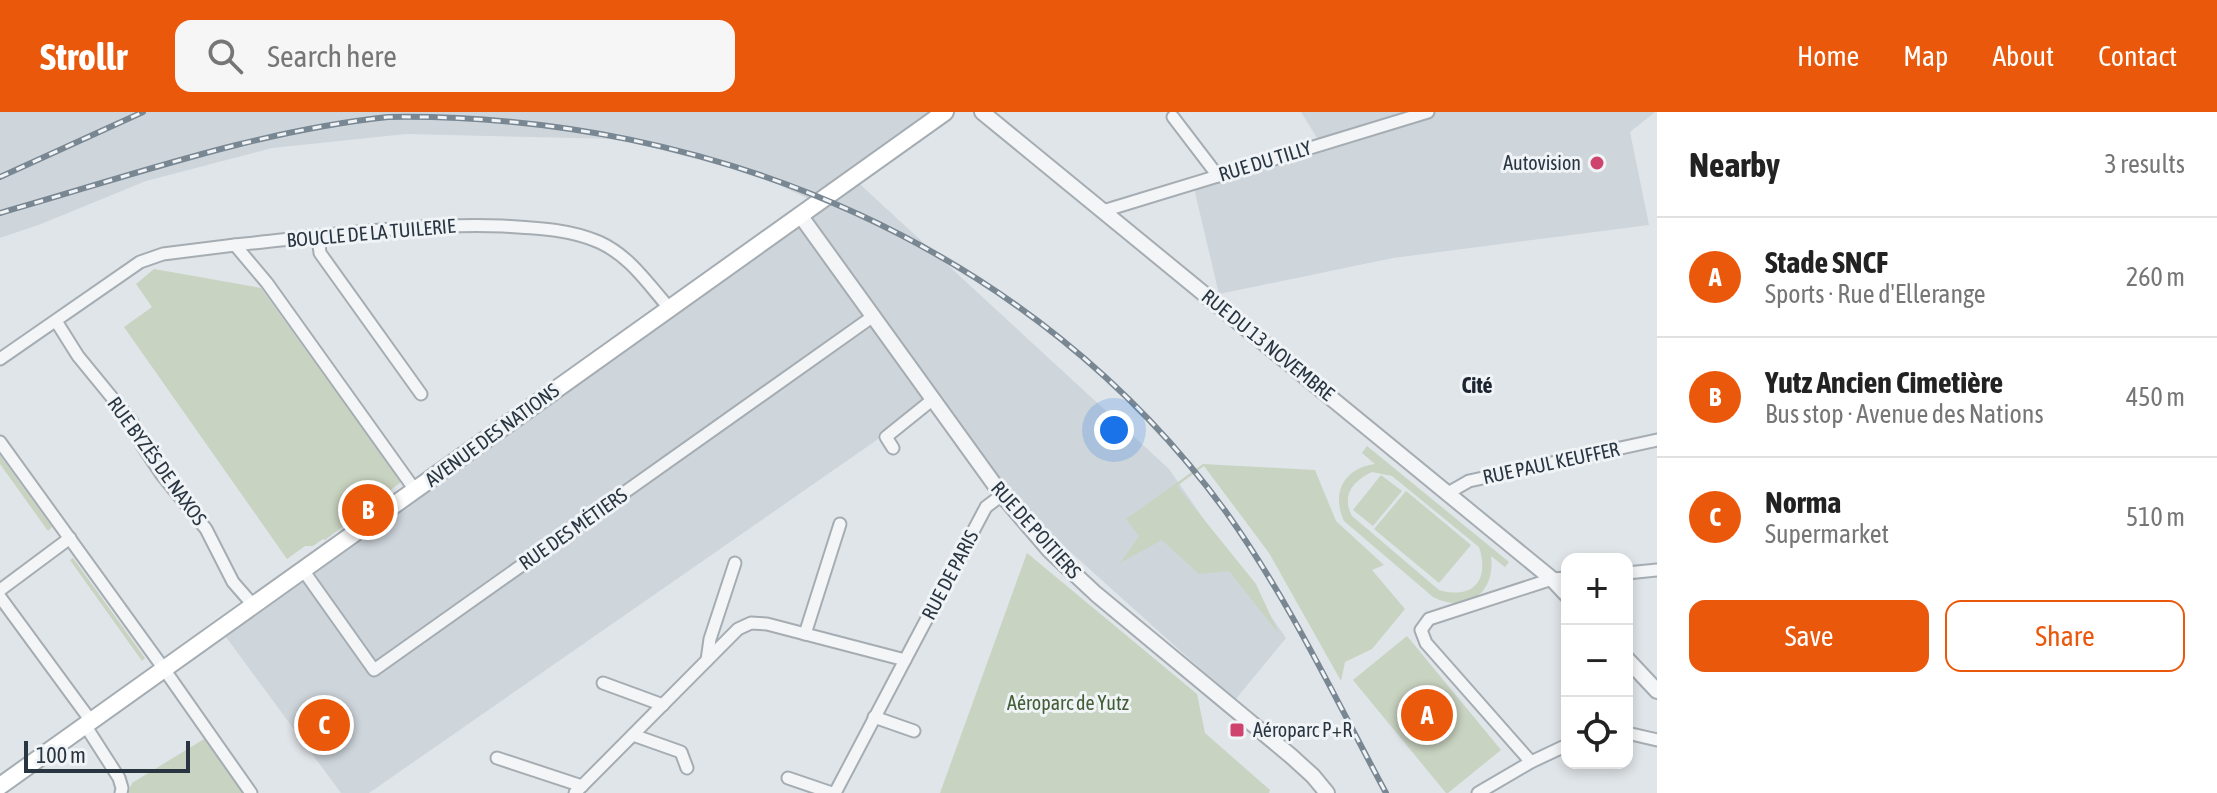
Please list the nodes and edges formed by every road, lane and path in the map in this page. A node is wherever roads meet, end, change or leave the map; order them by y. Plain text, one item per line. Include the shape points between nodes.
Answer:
1 (945, 112) edge
2 (982, 112) edge
3 (1428, 112) edge
4 (1173, 117) dead end
5 (1218, 176) junction
6 (1103, 211) junction
7 (800, 215) junction
8 (318, 236) junction
9 (235, 245) junction
10 (670, 309) junction
11 (872, 317) junction
12 (56, 321) junction
13 (0, 359) edge
14 (421, 394) dead end
15 (932, 400) junction
16 (1657, 440) edge
17 (0, 442) edge
18 (893, 448) dead end
19 (415, 490) junction
20 (1448, 493) junction
21 (1002, 495) junction
22 (840, 524) dead end
23 (70, 538) junction
24 (735, 563) dead end
25 (303, 570) junction
26 (1657, 570) edge
27 (1633, 572) edge
28 (1560, 579) edge
29 (0, 590) edge
30 (0, 597) edge
31 (253, 605) junction
32 (805, 634) junction
33 (707, 660) junction
34 (905, 660) junction
35 (1633, 666) edge
36 (164, 669) junction
37 (603, 683) dead end
38 (1654, 684) edge
39 (663, 705) junction
40 (874, 717) junction
41 (88, 723) junction
42 (914, 731) dead end
43 (1633, 734) edge
44 (633, 735) junction
45 (1657, 740) edge
46 (1561, 748) edge
47 (497, 758) dead end
48 (1531, 762) junction
49 (687, 768) dead end
50 (788, 778) dead end
51 (0, 786) edge
52 (579, 789) edge
53 (121, 793) edge
54 (251, 793) edge
55 (833, 793) edge
56 (1327, 793) edge
57 (1478, 793) edge

1 - 7 main road, AVENUE DES NATIONS
2 - 6 street, RUE DU 13 NOVEMBRE
3 - 5 street, RUE DU TILLY
4 - 5 street
5 - 6 street, RUE DU TILLY
6 - 20 street, RUE DU 13 NOVEMBRE
7 - 10 main road, AVENUE DES NATIONS
7 - 11 street, RUE DE POITIERS
8 - 9 street, BOUCLE DE LA TUILERIE
8 - 10 street, BOUCLE DE LA TUILERIE via 413,226 563,230 600,242 624,257
8 - 14 street via 320,253
9 - 12 street, BOUCLE DE LA TUILERIE via 153,256
9 - 19 street
10 - 19 main road, AVENUE DES NATIONS
11 - 15 street, RUE DE POITIERS
11 - 25 street, RUE DES MÉTIERS via 374,670
12 - 13 street, BOUCLE DE LA TUILERIE
12 - 31 street, RUE BYZÈS DE NAXOS via 132,422 142,445 206,529 233,582
15 - 18 street via 886,437
15 - 21 street, RUE DE POITIERS
16 - 20 street, RUE PAUL KEUFFER via 1469,481
17 - 23 street
19 - 25 main road, AVENUE DES NATIONS
20 - 28 street, RUE DU 13 NOVEMBRE
21 - 34 street, RUE DE PARIS via 986,507
21 - 56 street, RUE DE POITIERS via 1050,551 1291,756
22 - 32 street
23 - 29 street
23 - 36 street
24 - 33 street
25 - 31 main road, AVENUE DES NATIONS
26 - 27 street
28 - 48 street via 1429,619 1421,630 1426,643
30 - 41 street
31 - 36 main road, AVENUE DES NATIONS
32 - 33 street via 751,623
32 - 34 street
33 - 39 street
34 - 40 street, RUE DE PARIS
35 - 38 street
36 - 41 main road, AVENUE DES NATIONS
36 - 54 street
37 - 39 street
39 - 44 street
40 - 42 street
40 - 55 street, RUE DE PARIS
41 - 51 main road, AVENUE DES NATIONS
41 - 53 street via 119,778
43 - 45 street
44 - 49 street via 681,752
44 - 52 street
46 - 48 street
47 - 52 street
48 - 57 street
50 - 55 street

